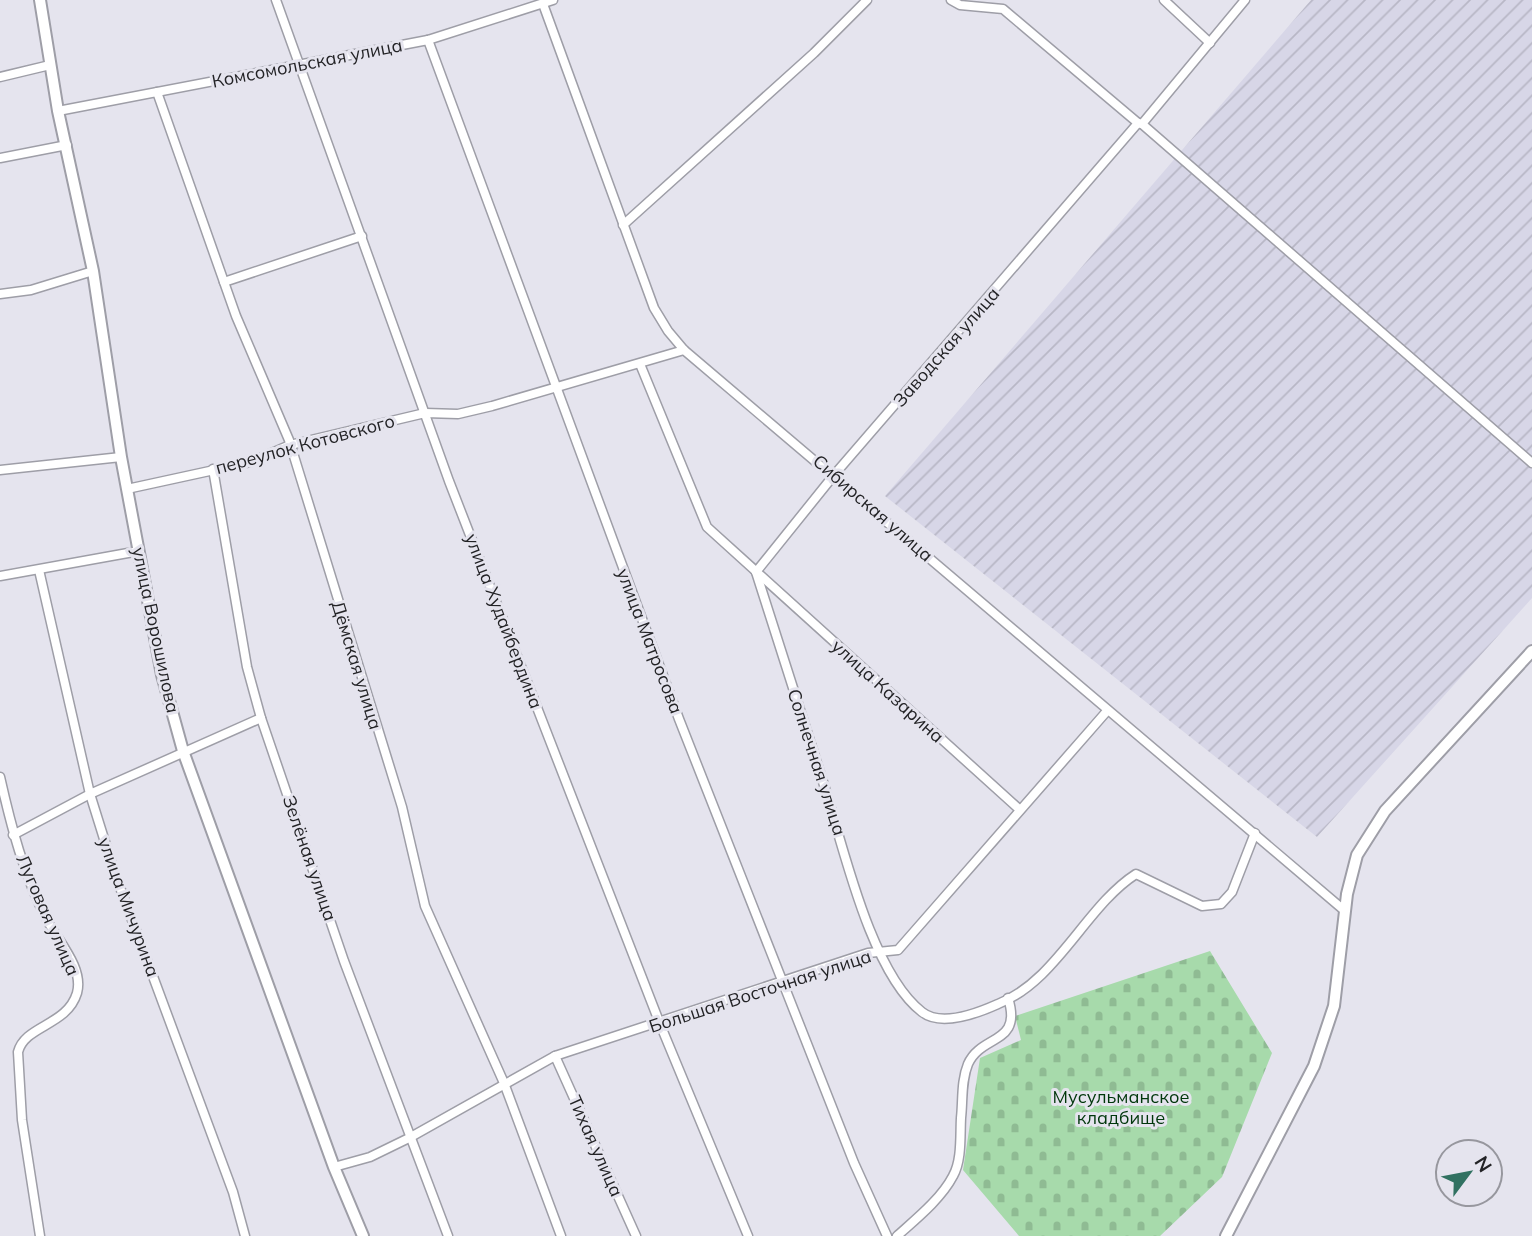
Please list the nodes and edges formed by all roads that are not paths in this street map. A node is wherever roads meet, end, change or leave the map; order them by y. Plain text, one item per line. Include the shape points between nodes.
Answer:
1 (40, 0) edge
2 (276, 0) edge
3 (553, 0) edge
4 (867, 0) edge
5 (951, 0) edge
6 (1164, 0) edge
7 (1245, 0) edge
8 (543, 4) junction
9 (428, 40) junction
10 (1210, 43) junction
11 (301, 64) junction
12 (50, 65) junction
13 (0, 77) edge
14 (157, 92) junction
15 (58, 111) junction
16 (1140, 124) junction
17 (67, 145) junction
18 (0, 158) edge
19 (622, 225) junction
20 (362, 236) junction
21 (93, 271) junction
22 (224, 282) junction
23 (0, 294) edge
24 (684, 351) junction
25 (640, 364) junction
26 (555, 390) junction
27 (425, 413) junction
28 (290, 445) junction
29 (121, 457) junction
30 (1532, 463) edge
31 (213, 469) junction
32 (0, 470) edge
33 (834, 475) junction
34 (127, 489) junction
35 (139, 551) junction
36 (39, 570) junction
37 (756, 572) junction
38 (0, 576) edge
39 (1532, 652) edge
40 (1107, 711) junction
41 (261, 718) junction
42 (183, 751) junction
43 (0, 777) edge
44 (90, 794) junction
45 (1019, 809) junction
46 (1255, 833) junction
47 (13, 835) junction
48 (1346, 911) junction
49 (879, 952) junction
50 (783, 982) junction
51 (1009, 998) junction
52 (660, 1024) junction
53 (555, 1056) junction
54 (503, 1083) junction
55 (409, 1138) junction
56 (334, 1167) junction
57 (40, 1236) edge
58 (245, 1236) edge
59 (363, 1236) edge
60 (449, 1236) edge
61 (561, 1236) edge
62 (636, 1236) edge
63 (748, 1236) edge
64 (887, 1236) edge
65 (897, 1236) edge
66 (1226, 1236) edge

1 - 12 street, улица Ворошилова
2 - 11 street, улица Худайбердина
3 - 8 street, Комсомольская улица
4 - 19 street
5 - 16 street via 1003,9
6 - 10 street
7 - 10 street, Заводская улица
8 - 9 street, Комсомольская улица
8 - 19 street, Сибирская улица
9 - 11 street, Комсомольская улица
9 - 26 street, улица Матросова
10 - 16 street, Заводская улица
11 - 14 street, Комсомольская улица
11 - 20 street, улица Худайбердина
12 - 13 street
12 - 15 street, улица Ворошилова
14 - 15 street, Комсомольская улица
14 - 22 street, Дёмская улица
15 - 17 street, улица Ворошилова
16 - 30 street
16 - 33 street, Заводская улица
17 - 18 street
17 - 21 street, улица Ворошилова
19 - 24 street, Сибирская улица via 654,308
20 - 22 street
20 - 27 street, улица Худайбердина
21 - 23 street via 31,290
21 - 29 street, улица Ворошилова
22 - 28 street, Дёмская улица
24 - 25 street, переулок Котовского
24 - 33 street, Сибирская улица
25 - 26 street, переулок Котовского
25 - 37 street, улица Казарина via 707,527
26 - 27 street, переулок Котовского via 458,414
26 - 50 street, улица Матросова
27 - 28 street, переулок Котовского
27 - 52 street, улица Худайбердина
28 - 31 street, переулок Котовского via 251,462
28 - 54 street, Дёмская улица via 402,807 425,906
29 - 32 street
29 - 34 street, улица Ворошилова
31 - 34 street, переулок Котовского
31 - 41 street, Зелёная улица via 247,667
33 - 37 street, Заводская улица
33 - 40 street, Сибирская улица
34 - 35 street, улица Ворошилова
35 - 36 street
35 - 42 street, улица Ворошилова via 162,675
36 - 38 street
36 - 44 street, улица Мичурина
37 - 45 street, улица Казарина
37 - 49 street, Солнечная улица
39 - 48 street via 1385,811 1357,855
40 - 45 street, Большая Восточная улица
40 - 46 street, Сибирская улица
41 - 42 street
41 - 55 street, Зелёная улица
42 - 44 street
42 - 56 street, улица Ворошилова
43 - 47 street, Луговая улица
44 - 47 street
44 - 58 street, улица Мичурина
45 - 49 street, Большая Восточная улица via 909,940 898,950
46 - 48 street, Сибирская улица
46 - 51 street, Солнечная улица via 1232,892 1221,904 1202,906 1136,874 1122,883 1079,936
47 - 57 street, Луговая улица via 46,918 77,977 78,990 73,1003 55,1021 28,1036 18,1052 22,1120
48 - 66 street via 1334,1006 1314,1066
49 - 50 street, Большая Восточная улица
49 - 51 street, Солнечная улица via 903,992 923,1013 939,1018 962,1016
50 - 52 street, Большая Восточная улица
50 - 64 street, улица Матросова
51 - 65 street via 1013,1013 1009,1029 979,1049 969,1062 953,1176
52 - 53 street, Большая Восточная улица
52 - 63 street, улица Худайбердина
53 - 54 street, Большая Восточная улица
53 - 62 street, Тихая улица
54 - 55 street, Большая Восточная улица
54 - 61 street, Дёмская улица
55 - 56 street, Большая Восточная улица via 370,1157
55 - 60 street, Зелёная улица
56 - 59 street, улица Ворошилова

